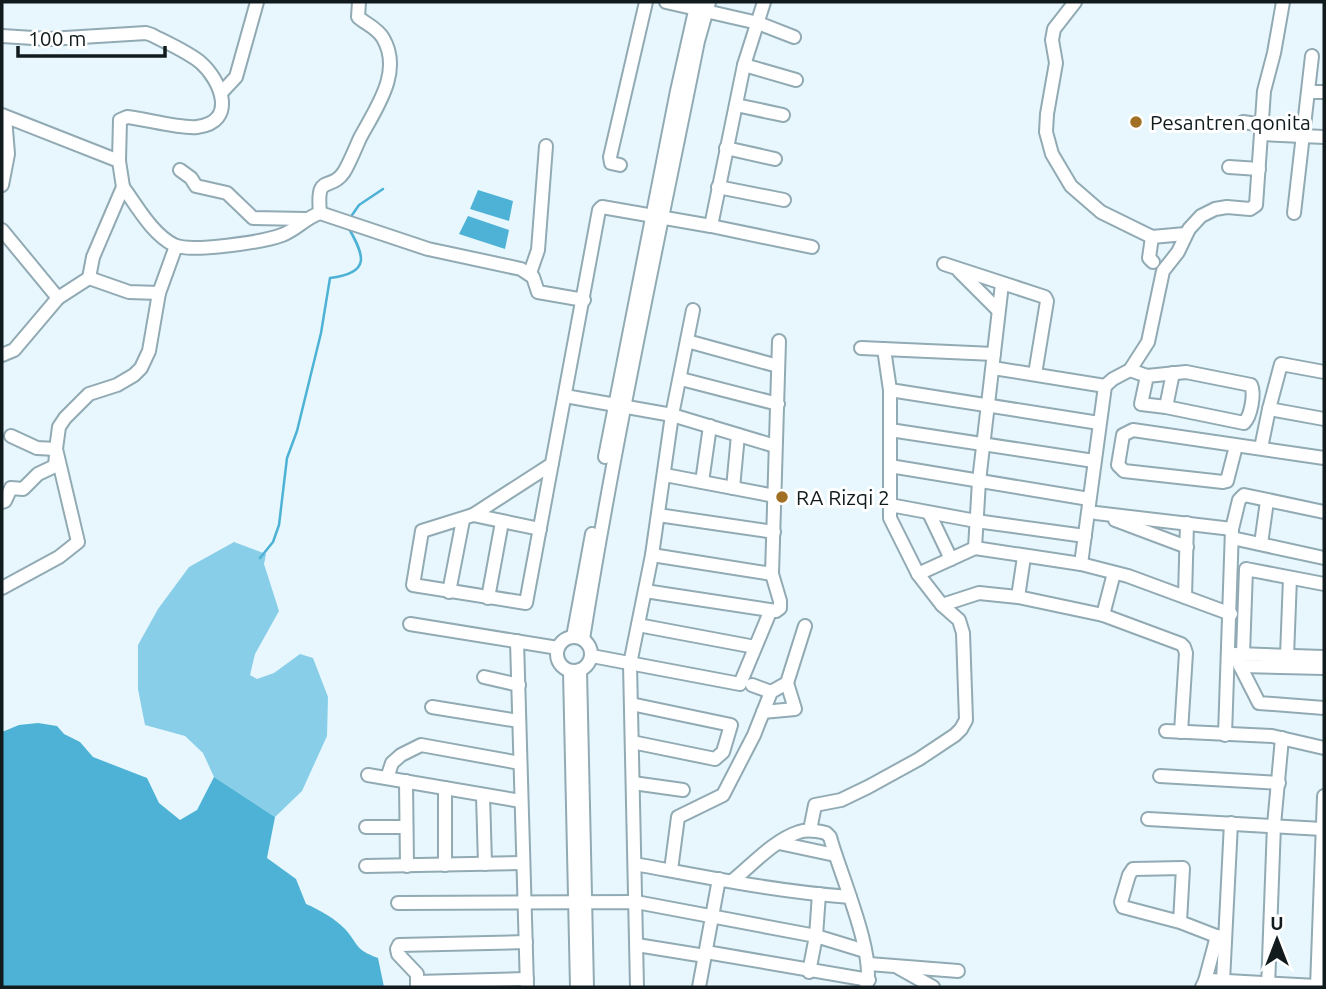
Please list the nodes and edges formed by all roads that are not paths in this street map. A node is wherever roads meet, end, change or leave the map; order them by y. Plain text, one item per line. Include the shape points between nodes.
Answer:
1 (257, 2) edge
2 (359, 2) edge
3 (646, 2) edge
4 (666, 2) edge
5 (764, 2) edge
6 (1075, 2) edge
7 (1283, 2) edge
8 (702, 6) edge
9 (758, 23) junction
10 (2, 36) edge
11 (793, 37) dead end
12 (1312, 56) dead end
13 (744, 65) junction
14 (796, 80) dead end
15 (1309, 92) junction
16 (1324, 92) edge
17 (221, 93) junction
18 (736, 105) junction
19 (783, 115) dead end
20 (4, 116) edge
21 (1243, 122) dead end
22 (1263, 130) junction
23 (1304, 136) junction
24 (1324, 137) edge
25 (546, 146) dead end
26 (726, 148) junction
27 (775, 159) dead end
28 (119, 161) junction
29 (620, 165) dead end
30 (1229, 167) dead end
31 (1259, 169) junction
32 (180, 170) dead end
33 (2, 185) edge
34 (123, 187) junction
35 (718, 187) junction
36 (785, 200) dead end
37 (320, 213) junction
38 (1294, 213) dead end
39 (657, 217) junction
40 (305, 219) junction
41 (711, 226) junction
42 (2, 230) edge
43 (1185, 234) junction
44 (1152, 237) junction
45 (176, 246) junction
46 (812, 247) dead end
47 (1153, 262) dead end
48 (530, 273) junction
49 (89, 278) junction
50 (1002, 284) junction
51 (159, 292) junction
52 (58, 299) junction
53 (584, 300) junction
54 (693, 310) dead end
55 (998, 310) junction
56 (688, 341) junction
57 (779, 341) dead end
58 (861, 348) dead end
59 (884, 349) junction
60 (994, 354) junction
61 (2, 355) edge
62 (778, 366) junction
63 (993, 368) junction
64 (1130, 370) junction
65 (1324, 372) edge
66 (1173, 373) junction
67 (1035, 374) junction
68 (1147, 376) junction
69 (681, 379) junction
70 (1105, 386) junction
71 (890, 390) junction
72 (565, 396) junction
73 (619, 404) junction
74 (778, 404) junction
75 (989, 407) junction
76 (1166, 407) junction
77 (1269, 409) junction
78 (672, 415) junction
79 (1324, 419) edge
80 (1099, 423) junction
81 (710, 426) junction
82 (891, 430) junction
83 (738, 435) junction
84 (11, 436) dead end
85 (775, 446) junction
86 (984, 446) junction
87 (1236, 446) junction
88 (1261, 448) junction
89 (56, 449) junction
90 (1324, 458) edge
91 (1094, 461) junction
92 (552, 464) junction
93 (890, 466) junction
94 (665, 475) junction
95 (979, 481) junction
96 (702, 482) junction
97 (733, 488) junction
98 (775, 496) junction
99 (1267, 501) junction
100 (2, 502) edge
101 (890, 505) junction
102 (1091, 508) junction
103 (1324, 512) edge
104 (929, 513) junction
105 (658, 515) junction
106 (468, 518) junction
107 (976, 521) junction
108 (502, 522) junction
109 (1187, 523) junction
110 (540, 528) junction
111 (774, 532) junction
112 (1232, 533) junction
113 (1085, 536) junction
114 (1261, 544) junction
115 (1186, 547) junction
116 (975, 548) junction
117 (652, 555) junction
118 (1024, 557) junction
119 (951, 558) junction
120 (1324, 558) edge
121 (1081, 565) junction
122 (1114, 573) junction
123 (772, 574) junction
124 (918, 574) junction
125 (1290, 578) junction
126 (1324, 584) edge
127 (2, 588) edge
128 (645, 591) junction
129 (449, 592) junction
130 (488, 597) junction
131 (1018, 597) junction
132 (1185, 597) junction
133 (942, 605) junction
134 (770, 612) junction
135 (1231, 614) junction
136 (1102, 615) junction
137 (410, 624) dead end
138 (638, 625) junction
139 (805, 626) dead end
140 (578, 638) junction
141 (517, 641) junction
142 (755, 647) junction
143 (558, 648) junction
144 (592, 656) junction
145 (1287, 656) junction
146 (1236, 657) junction
147 (1324, 657) edge
148 (630, 664) junction
149 (1324, 668) edge
150 (575, 671) junction
151 (484, 677) dead end
152 (787, 683) junction
153 (519, 685) junction
154 (752, 685) dead end
155 (771, 692) junction
156 (631, 704) junction
157 (432, 707) dead end
158 (1324, 708) edge
159 (763, 712) junction
160 (519, 721) junction
161 (1166, 731) dead end
162 (1181, 732) junction
163 (1225, 735) junction
164 (1282, 738) junction
165 (632, 742) junction
166 (1324, 748) edge
167 (520, 763) junction
168 (368, 775) dead end
169 (1160, 776) dead end
170 (387, 778) junction
171 (406, 781) junction
172 (633, 783) junction
173 (1279, 783) junction
174 (445, 788) junction
175 (683, 790) dead end
176 (483, 794) junction
177 (1324, 798) edge
178 (521, 801) junction
179 (1148, 819) dead end
180 (1323, 822) edge
181 (1231, 823) junction
182 (1275, 825) junction
183 (366, 827) dead end
184 (406, 827) junction
185 (810, 831) junction
186 (779, 843) junction
187 (835, 855) junction
188 (1322, 859) edge
189 (523, 863) junction
190 (635, 863) junction
191 (485, 864) junction
192 (446, 865) junction
193 (366, 866) dead end
194 (407, 866) junction
195 (671, 870) junction
196 (725, 880) junction
197 (819, 894) junction
198 (850, 897) junction
199 (580, 901) junction
200 (524, 902) junction
201 (636, 902) junction
202 (398, 903) dead end
203 (713, 915) junction
204 (1180, 922) junction
205 (816, 936) junction
206 (1221, 938) junction
207 (526, 943) junction
208 (637, 945) junction
209 (705, 954) junction
210 (867, 957) junction
211 (1321, 960) edge
212 (896, 966) junction
213 (958, 971) dead end
214 (809, 972) junction
215 (1223, 981) junction
216 (527, 983) edge
217 (417, 984) edge
218 (1203, 984) edge
219 (868, 985) edge
220 (1268, 985) edge
221 (1317, 986) edge
222 (577, 987) edge
223 (587, 987) edge
224 (640, 987) edge
225 (699, 987) edge
226 (933, 987) edge

1 - 17 street via 236,77
2 - 37 street via 358,17 378,31 387,45 387,86 342,174 319,192
3 - 29 street via 610,157 611,163
4 - 8 street
5 - 9 street
6 - 44 street via 1061,18 1052,40 1056,63 1046,114 1048,144 1081,195 1101,212
7 - 22 street via 1264,91
8 - 9 street
8 - 39 street
9 - 11 street
9 - 13 street
10 - 17 street via 48,39 146,33 198,60
12 - 15 street
13 - 14 street
13 - 18 street
15 - 16 street
15 - 23 street
17 - 28 street via 221,113 200,127 123,118 119,123
18 - 19 street
18 - 26 street
20 - 28 street
20 - 33 street via 8,154
21 - 22 street
22 - 23 street
22 - 31 street
23 - 24 street
23 - 38 street
25 - 48 street via 538,250
26 - 27 street
26 - 35 street
28 - 34 street
30 - 31 street
31 - 43 street via 1254,208 1215,209 1201,216
32 - 40 street via 195,186 232,196 256,219
34 - 45 street via 162,237
34 - 49 street via 93,257
35 - 36 street
35 - 41 street
37 - 40 street
37 - 48 street via 412,244
39 - 41 street
39 - 53 street via 602,207
39 - 73 street
40 - 45 street via 280,236 240,244
41 - 46 street
42 - 52 street
43 - 44 street
43 - 64 street via 1163,271 1148,342
44 - 47 street via 1149,258
45 - 51 street
48 - 53 street via 538,292
49 - 51 street via 129,292
49 - 52 street
50 - 55 street
50 - 55 street via 950,265
50 - 67 street via 1045,297
51 - 89 street via 152,342 141,368 117,385 89,394 65,418
52 - 61 street via 14,350
53 - 72 street
54 - 56 street
55 - 60 street
56 - 62 street
56 - 69 street
57 - 62 street
58 - 59 street
59 - 60 street
59 - 71 street
60 - 63 street
62 - 74 street
63 - 67 street
63 - 75 street
64 - 68 street
64 - 70 street
65 - 77 street via 1282,364
66 - 68 street
66 - 76 street
66 - 76 street via 1251,385 1253,391 1244,423
67 - 70 street
68 - 76 street via 1141,404
69 - 74 street
69 - 78 street
70 - 80 street
71 - 75 street
71 - 82 street
72 - 73 street
72 - 92 street
73 - 78 street
73 - 140 street
74 - 85 street
75 - 80 street
75 - 86 street
77 - 79 street
77 - 88 street
78 - 81 street
78 - 94 street
80 - 91 street
81 - 83 street
81 - 96 street
82 - 86 street
82 - 93 street
83 - 85 street
83 - 97 street
84 - 89 street via 37,448
85 - 98 street
86 - 91 street
86 - 95 street
87 - 87 street via 1128,430 1118,465 1124,471 1223,482
87 - 88 street
88 - 90 street
89 - 100 street via 55,466 23,489 11,488
89 - 127 street via 78,542
91 - 102 street
92 - 106 street
92 - 110 street
93 - 95 street
93 - 101 street
94 - 96 street
94 - 105 street
95 - 102 street
95 - 107 street
96 - 97 street
97 - 98 street
98 - 111 street
99 - 103 street
99 - 112 street via 1241,497
99 - 114 street
101 - 104 street
101 - 124 street via 890,518
102 - 109 street
102 - 113 street
102 - 115 street
104 - 107 street
104 - 119 street
105 - 111 street
105 - 117 street
106 - 108 street
106 - 129 street
106 - 129 street via 422,531 413,585
107 - 113 street
107 - 116 street
108 - 110 street
108 - 130 street
109 - 112 street
109 - 115 street
110 - 130 street via 526,603
111 - 123 street
112 - 114 street
112 - 135 street
113 - 121 street
114 - 120 street
115 - 132 street
116 - 118 street
116 - 119 street
117 - 123 street
117 - 128 street
118 - 121 street
118 - 131 street
119 - 124 street
121 - 122 street
122 - 132 street
122 - 136 street
123 - 134 street via 780,604
124 - 133 street
125 - 126 street
125 - 145 street
125 - 146 street via 1245,571
128 - 134 street
128 - 138 street
129 - 130 street
131 - 133 street via 979,593
131 - 136 street
132 - 135 street
133 - 185 street via 959,620 963,633 966,720 961,729 868,788 815,805
134 - 142 street
135 - 146 street
136 - 162 street via 1184,646
137 - 141 street
138 - 142 street
138 - 148 street
139 - 152 street
140 - 143 street via 564,640
140 - 144 street via 590,646
141 - 143 street
141 - 153 street
142 - 148 street via 740,684
143 - 150 street via 559,662
144 - 148 street
144 - 150 street via 588,665
145 - 146 street
145 - 147 street
146 - 149 street
146 - 158 street via 1259,704
146 - 163 street
148 - 156 street
150 - 199 street
151 - 153 street
152 - 155 street
152 - 159 street via 795,709
153 - 160 street
154 - 155 street
155 - 159 street
156 - 165 street
156 - 165 street via 731,726 723,752 715,759
157 - 160 street
159 - 195 street via 723,795 678,817
160 - 167 street
161 - 162 street
162 - 163 street
163 - 164 street
164 - 166 street
164 - 173 street
165 - 172 street
167 - 170 street via 421,745 392,763
167 - 178 street
168 - 170 street
169 - 173 street
170 - 171 street
171 - 174 street
171 - 184 street
172 - 175 street
172 - 190 street
173 - 182 street
174 - 176 street
174 - 192 street
176 - 178 street
176 - 191 street
177 - 180 street
178 - 189 street
179 - 181 street
180 - 182 street
180 - 188 street
181 - 182 street
181 - 206 street
182 - 220 street
183 - 184 street
184 - 194 street
185 - 186 street via 800,831
185 - 187 street via 826,833
186 - 187 street
186 - 196 street
187 - 198 street
188 - 211 street
189 - 191 street
189 - 200 street
190 - 195 street
190 - 201 street
191 - 192 street
192 - 194 street
193 - 194 street
195 - 196 street
196 - 197 street
196 - 203 street
197 - 198 street
197 - 205 street
198 - 210 street
199 - 200 street
199 - 201 street
199 - 222 street
199 - 223 street
200 - 202 street
200 - 207 street
201 - 203 street
201 - 208 street
203 - 205 street
203 - 209 street
204 - 204 street via 1183,868 1133,869 1121,905
204 - 206 street
205 - 210 street
205 - 214 street
206 - 215 street
206 - 218 street
207 - 216 street
207 - 217 street via 399,945 398,954 415,971
208 - 209 street
208 - 224 street
209 - 214 street
209 - 225 street
210 - 212 street
210 - 219 street
211 - 221 street
212 - 213 street
212 - 226 street
214 - 219 street
215 - 218 street
215 - 220 street
216 - 217 street
220 - 221 street

